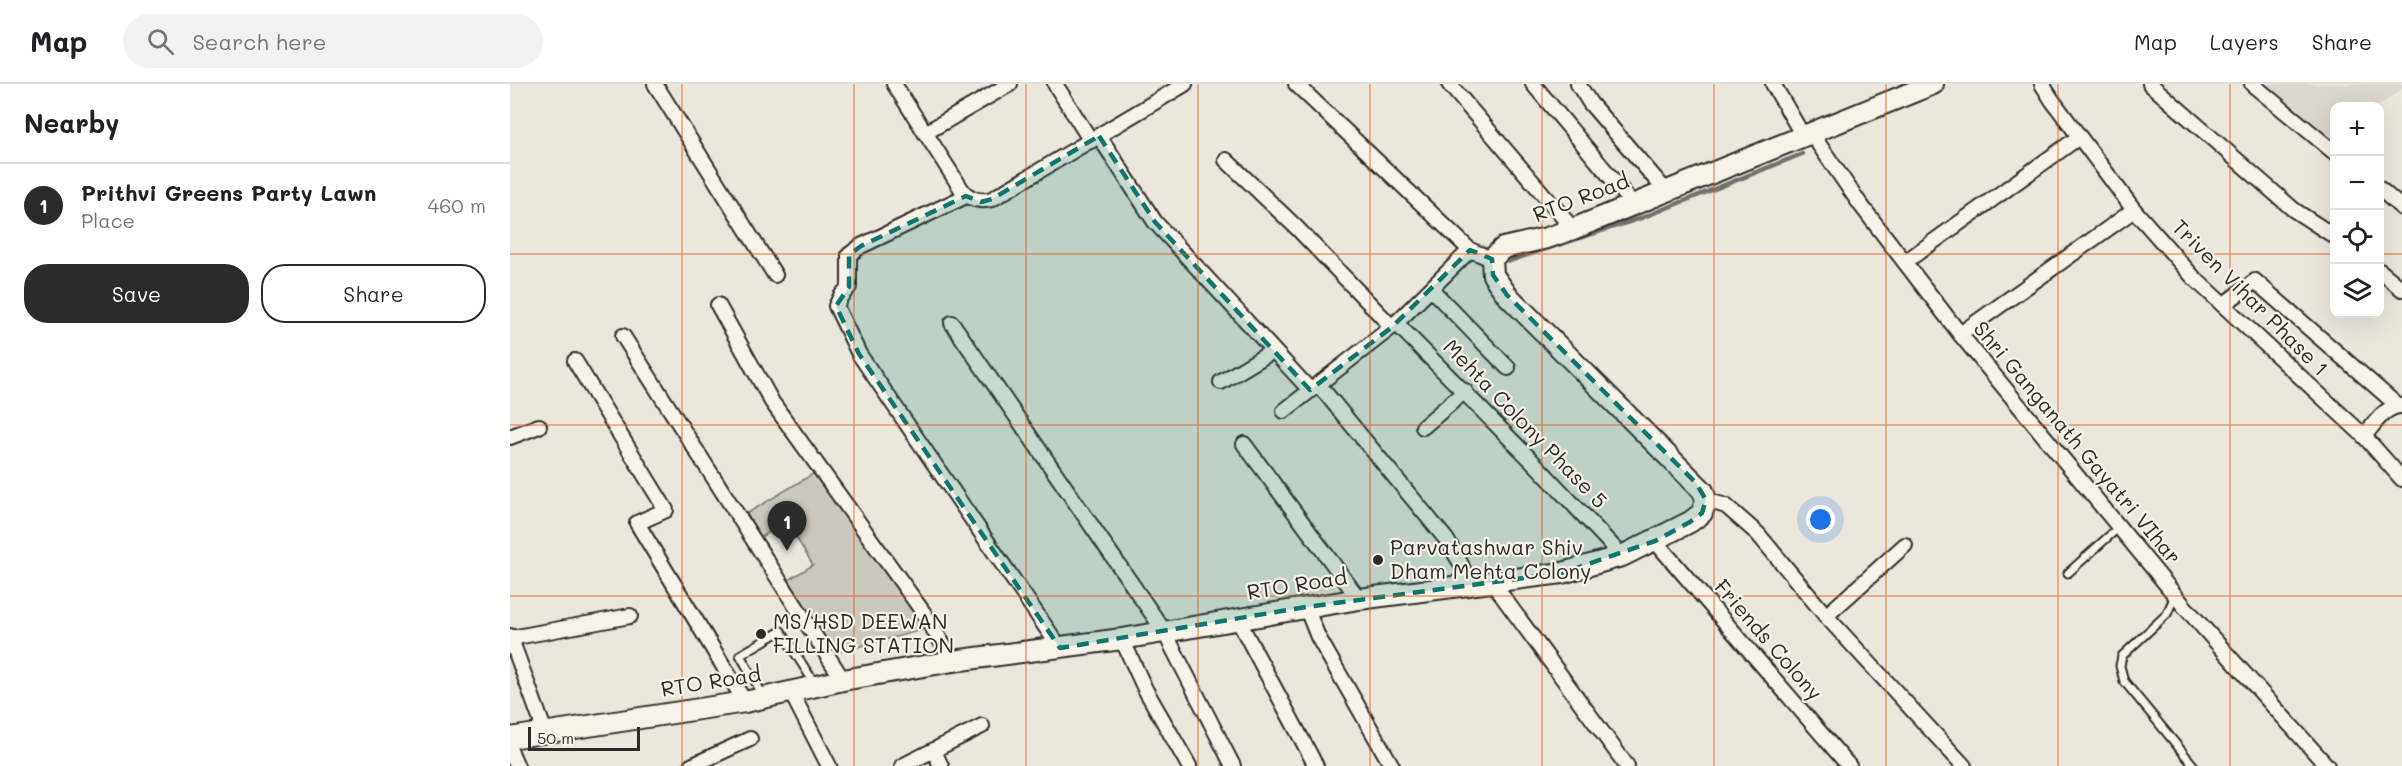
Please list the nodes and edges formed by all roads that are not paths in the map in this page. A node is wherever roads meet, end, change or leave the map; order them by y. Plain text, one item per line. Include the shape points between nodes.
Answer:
1 (655, 84) edge
2 (894, 84) edge
3 (1010, 84) edge
4 (1055, 84) edge
5 (1185, 84) edge
6 (1296, 84) edge
7 (1449, 84) edge
8 (1533, 84) edge
9 (1578, 84) edge
10 (1773, 84) edge
11 (1933, 84) edge
12 (2042, 84) edge
13 (2151, 84) edge
14 (2252, 84) edge
15 (926, 133) junction
16 (1807, 134) junction
17 (2079, 137) junction
18 (1095, 139) junction
19 (2330, 149) edge
20 (1226, 160) dead end
21 (1666, 191) junction
22 (2384, 193) edge
23 (966, 196) junction
24 (1632, 204) junction
25 (2402, 208) edge
26 (2134, 210) junction
27 (1574, 229) junction
28 (2330, 233) edge
29 (1470, 250) junction
30 (1492, 259) junction
31 (1905, 262) junction
32 (775, 275) dead end
33 (2384, 275) edge
34 (1431, 289) junction
35 (2402, 289) edge
36 (718, 305) dead end
37 (2223, 305) junction
38 (952, 323) dead end
39 (1394, 325) junction
40 (1960, 334) junction
41 (623, 336) dead end
42 (1273, 351) junction
43 (575, 361) dead end
44 (1508, 368) dead end
45 (1221, 382) dead end
46 (1314, 387) junction
47 (1465, 391) junction
48 (2400, 406) edge
49 (1284, 411) dead end
50 (539, 426) dead end
51 (1423, 427) dead end
52 (2364, 436) junction
53 (510, 437) edge
54 (1244, 444) dead end
55 (2402, 479) edge
56 (1706, 500) junction
57 (2119, 527) junction
58 (1654, 541) junction
59 (1905, 545) dead end
60 (1622, 556) junction
61 (2068, 573) dead end
62 (1492, 582) junction
63 (1470, 585) junction
64 (2175, 595) junction
65 (1359, 599) junction
66 (1306, 607) junction
67 (630, 616) dead end
68 (1826, 616) junction
69 (1238, 618) junction
70 (1164, 631) junction
71 (510, 637) edge
72 (1122, 639) junction
73 (1060, 648) junction
74 (953, 661) junction
75 (843, 680) junction
76 (817, 686) junction
77 (791, 692) junction
78 (765, 698) junction
79 (745, 702) junction
80 (982, 726) dead end
81 (544, 732) junction
82 (510, 738) edge
83 (750, 739) dead end
84 (510, 750) edge
85 (933, 751) junction
86 (517, 766) edge
87 (691, 766) edge
88 (829, 766) edge
89 (902, 766) edge
90 (941, 766) edge
91 (1188, 766) edge
92 (1233, 766) edge
93 (1316, 766) edge
94 (1392, 766) edge
95 (1627, 766) edge
96 (1849, 766) edge
97 (1964, 766) edge
98 (2194, 766) edge
99 (2327, 766) edge

1 - 32 street
2 - 15 street
3 - 15 street
4 - 18 street
5 - 18 street
6 - 29 street
7 - 27 street
8 - 24 street
9 - 21 street
10 - 16 street, Shri Ganganath Gayatri VIhar
11 - 16 street, RTO Road
12 - 17 street, Triven Vihar Phase 1
13 - 28 street via 2294,210
14 - 19 street
15 - 23 street
16 - 21 street, RTO Road
16 - 31 street, Shri Ganganath Gayatri VIhar
17 - 26 street, Triven Vihar Phase 1
17 - 31 street
18 - 23 street via 992,199 981,202
18 - 42 street via 1155,222
20 - 39 street, Mehta Colony Phase 5
21 - 24 street, RTO Road
22 - 25 street
23 - 73 street via 849,255 849,287 836,306 859,354
24 - 27 street, RTO Road
26 - 37 street, Triven Vihar Phase 1
26 - 40 street
27 - 30 street, RTO Road via 1503,248
29 - 30 street
29 - 34 street
30 - 56 street via 1493,275 1507,295 1696,483
31 - 40 street, Shri Ganganath Gayatri VIhar
33 - 35 street
34 - 39 street
34 - 44 street
36 - 74 street via 772,402 916,602
37 - 48 street via 2255,280
37 - 52 street, Triven Vihar Phase 1
38 - 70 street
39 - 46 street
39 - 47 street, Mehta Colony Phase 5
40 - 57 street, Shri Ganganath Gayatri VIhar
41 - 75 street
42 - 45 street
42 - 46 street
43 - 79 street via 666,510 638,523
46 - 49 street
46 - 63 street via 1446,539
47 - 51 street
47 - 60 street, Mehta Colony Phase 5
48 - 52 street via 2387,410
50 - 53 street
52 - 55 street, Triven Vihar Phase 1
54 - 65 street
56 - 58 street, RTO Road via 1702,513
56 - 68 street via 1726,506 1758,534
57 - 61 lane
57 - 64 street, Shri Ganganath Gayatri VIhar
58 - 60 street, RTO Road
58 - 96 street, Friends Colony
59 - 68 street
60 - 62 street, RTO Road via 1562,573
62 - 63 street, RTO Road
62 - 95 street
63 - 65 street, RTO Road
64 - 98 lane via 2167,614 2122,656 2120,666 2124,681
64 - 99 street, Shri Ganganath Gayatri VIhar
65 - 66 street, RTO Road
66 - 69 street, RTO Road
66 - 94 street via 1318,637
67 - 71 street
68 - 97 street
69 - 70 street, RTO Road
69 - 93 street
70 - 72 street, RTO Road
70 - 92 street
71 - 81 street
72 - 73 street, RTO Road
72 - 91 street
73 - 74 street, RTO Road
74 - 75 street, RTO Road
75 - 76 street, RTO Road
76 - 77 street, RTO Road
76 - 78 lane via 781,631 740,655
77 - 78 street, RTO Road
77 - 88 street
78 - 79 street, RTO Road
79 - 81 street, RTO Road
80 - 85 street
81 - 82 street, RTO Road
83 - 87 street
84 - 86 street
85 - 89 street
85 - 90 street

